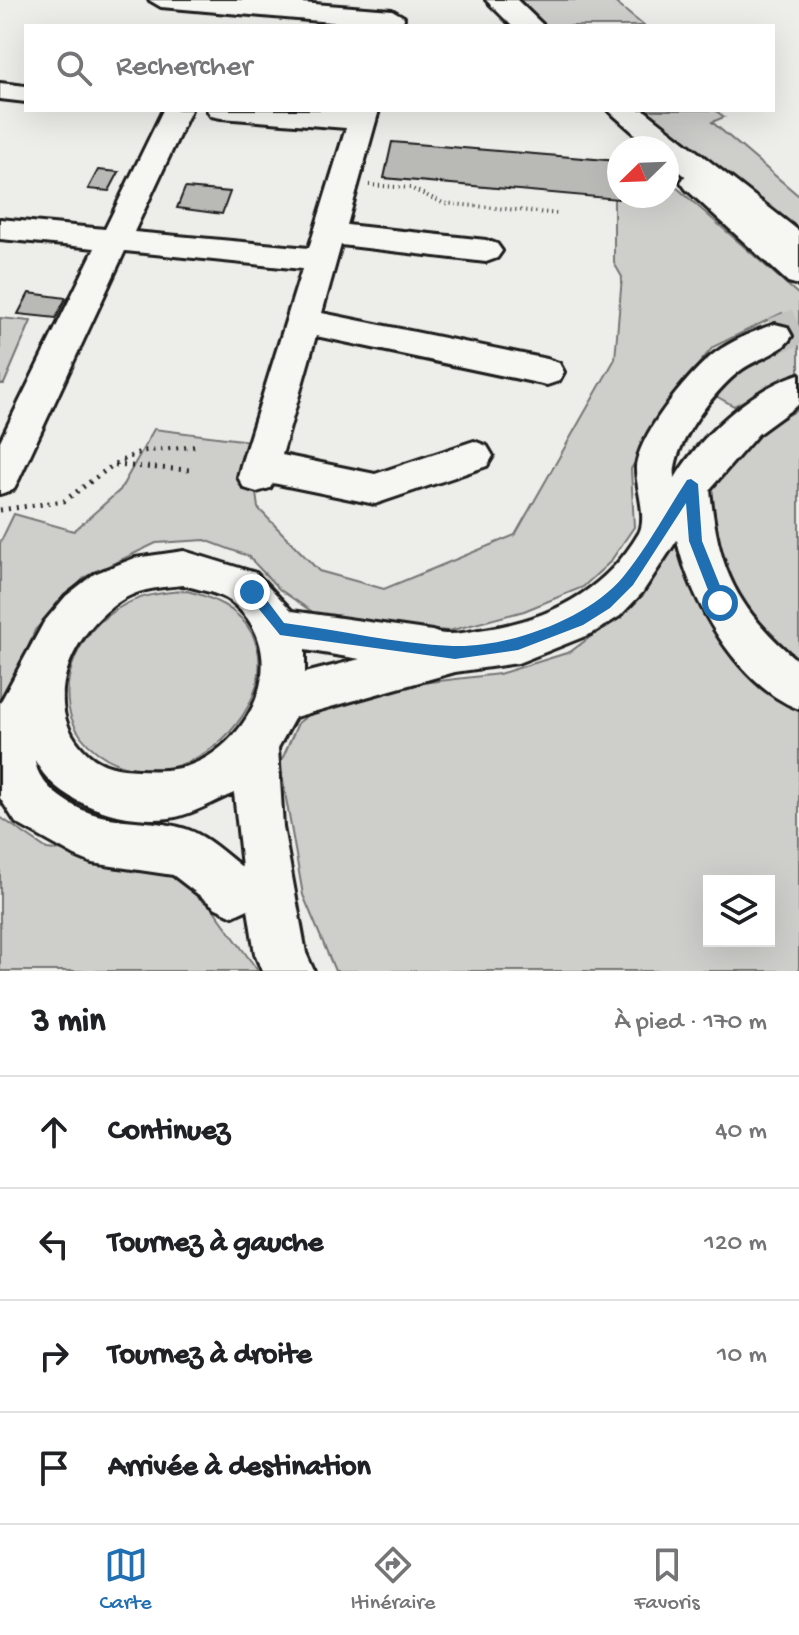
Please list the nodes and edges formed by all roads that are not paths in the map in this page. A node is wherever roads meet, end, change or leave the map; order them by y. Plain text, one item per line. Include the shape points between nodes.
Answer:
1 (161, 0) edge
2 (500, 0) edge
3 (222, 16) edge
4 (390, 24) edge
5 (527, 24) edge
6 (0, 91) edge
7 (24, 94) edge
8 (176, 112) edge
9 (278, 112) edge
10 (625, 112) edge
11 (626, 112) edge
12 (363, 115) edge
13 (649, 136) edge
14 (679, 166) edge
15 (696, 182) junction
16 (0, 229) edge
17 (115, 240) junction
18 (325, 246) junction
19 (799, 250) edge
20 (486, 251) dead end
21 (799, 265) edge
22 (799, 274) edge
23 (303, 321) junction
24 (775, 336) tunnel mouth
25 (547, 372) dead end
26 (799, 387) edge
27 (474, 456) dead end
28 (0, 479) edge
29 (691, 484) junction
30 (661, 532) junction
31 (280, 628) junction
32 (455, 653) junction
33 (43, 669) junction
34 (799, 689) edge
35 (282, 700) junction
36 (255, 747) junction
37 (158, 796) junction
38 (233, 891) junction
39 (285, 963) edge

1 - 3 street
2 - 5 main road
3 - 4 street via 392,17
6 - 7 street
8 - 17 street
9 - 12 street
10 - 13 main road
11 - 19 main road
12 - 18 street
14 - 15 main road
15 - 21 main road
15 - 22 street
16 - 17 street
17 - 18 street
17 - 28 street
18 - 20 street
18 - 23 street
23 - 25 street
23 - 27 street via 258,471 375,489
24 - 30 street via 741,352 705,383 658,451 654,479
26 - 29 street via 730,434
29 - 30 street
29 - 34 street via 696,541 720,603 752,648
30 - 32 street via 628,581 578,620 518,644
31 - 32 street
31 - 33 street via 252,592 232,579 184,568 158,570 133,576 86,603 53,644
31 - 35 street via 288,663
32 - 35 street
33 - 37 street via 41,717 62,760 94,785
33 - 38 street via 11,726 13,777 33,806 92,839 183,852
35 - 36 street
36 - 37 street via 201,785
36 - 39 street via 259,827
37 - 38 street via 206,846
38 - 39 street

